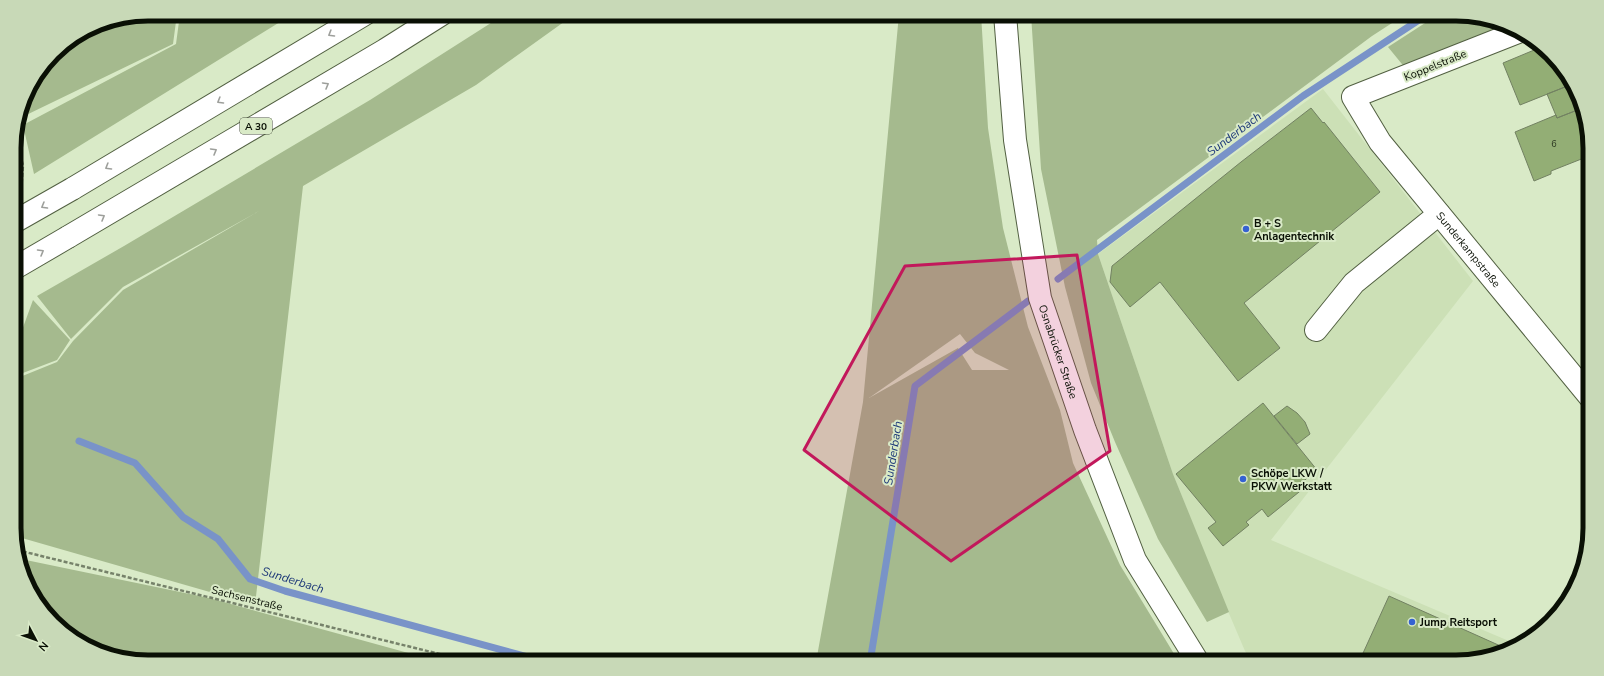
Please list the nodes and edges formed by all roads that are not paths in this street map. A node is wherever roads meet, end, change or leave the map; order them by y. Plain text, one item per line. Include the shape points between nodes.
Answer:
1 (353, 21) edge
2 (431, 21) edge
3 (1006, 21) edge
4 (1512, 34) edge
5 (1353, 97) joint
6 (1439, 214) junction
7 (21, 218) edge
8 (21, 264) edge
9 (1316, 330) dead end
10 (1583, 389) edge
11 (1194, 655) edge

1 -> 7 main road, bridge
8 -> 2 main road, A 30, bridge
3 - 11 main road, Osnabrücker Straße via 1015,140 1040,298 1085,430 1135,560
4 - 5 main road, Koppelstraße
5 - 6 main road, Sunderkampstraße via 1380,142
6 - 9 main road via 1354,282
6 - 10 main road, Sunderkampstraße

